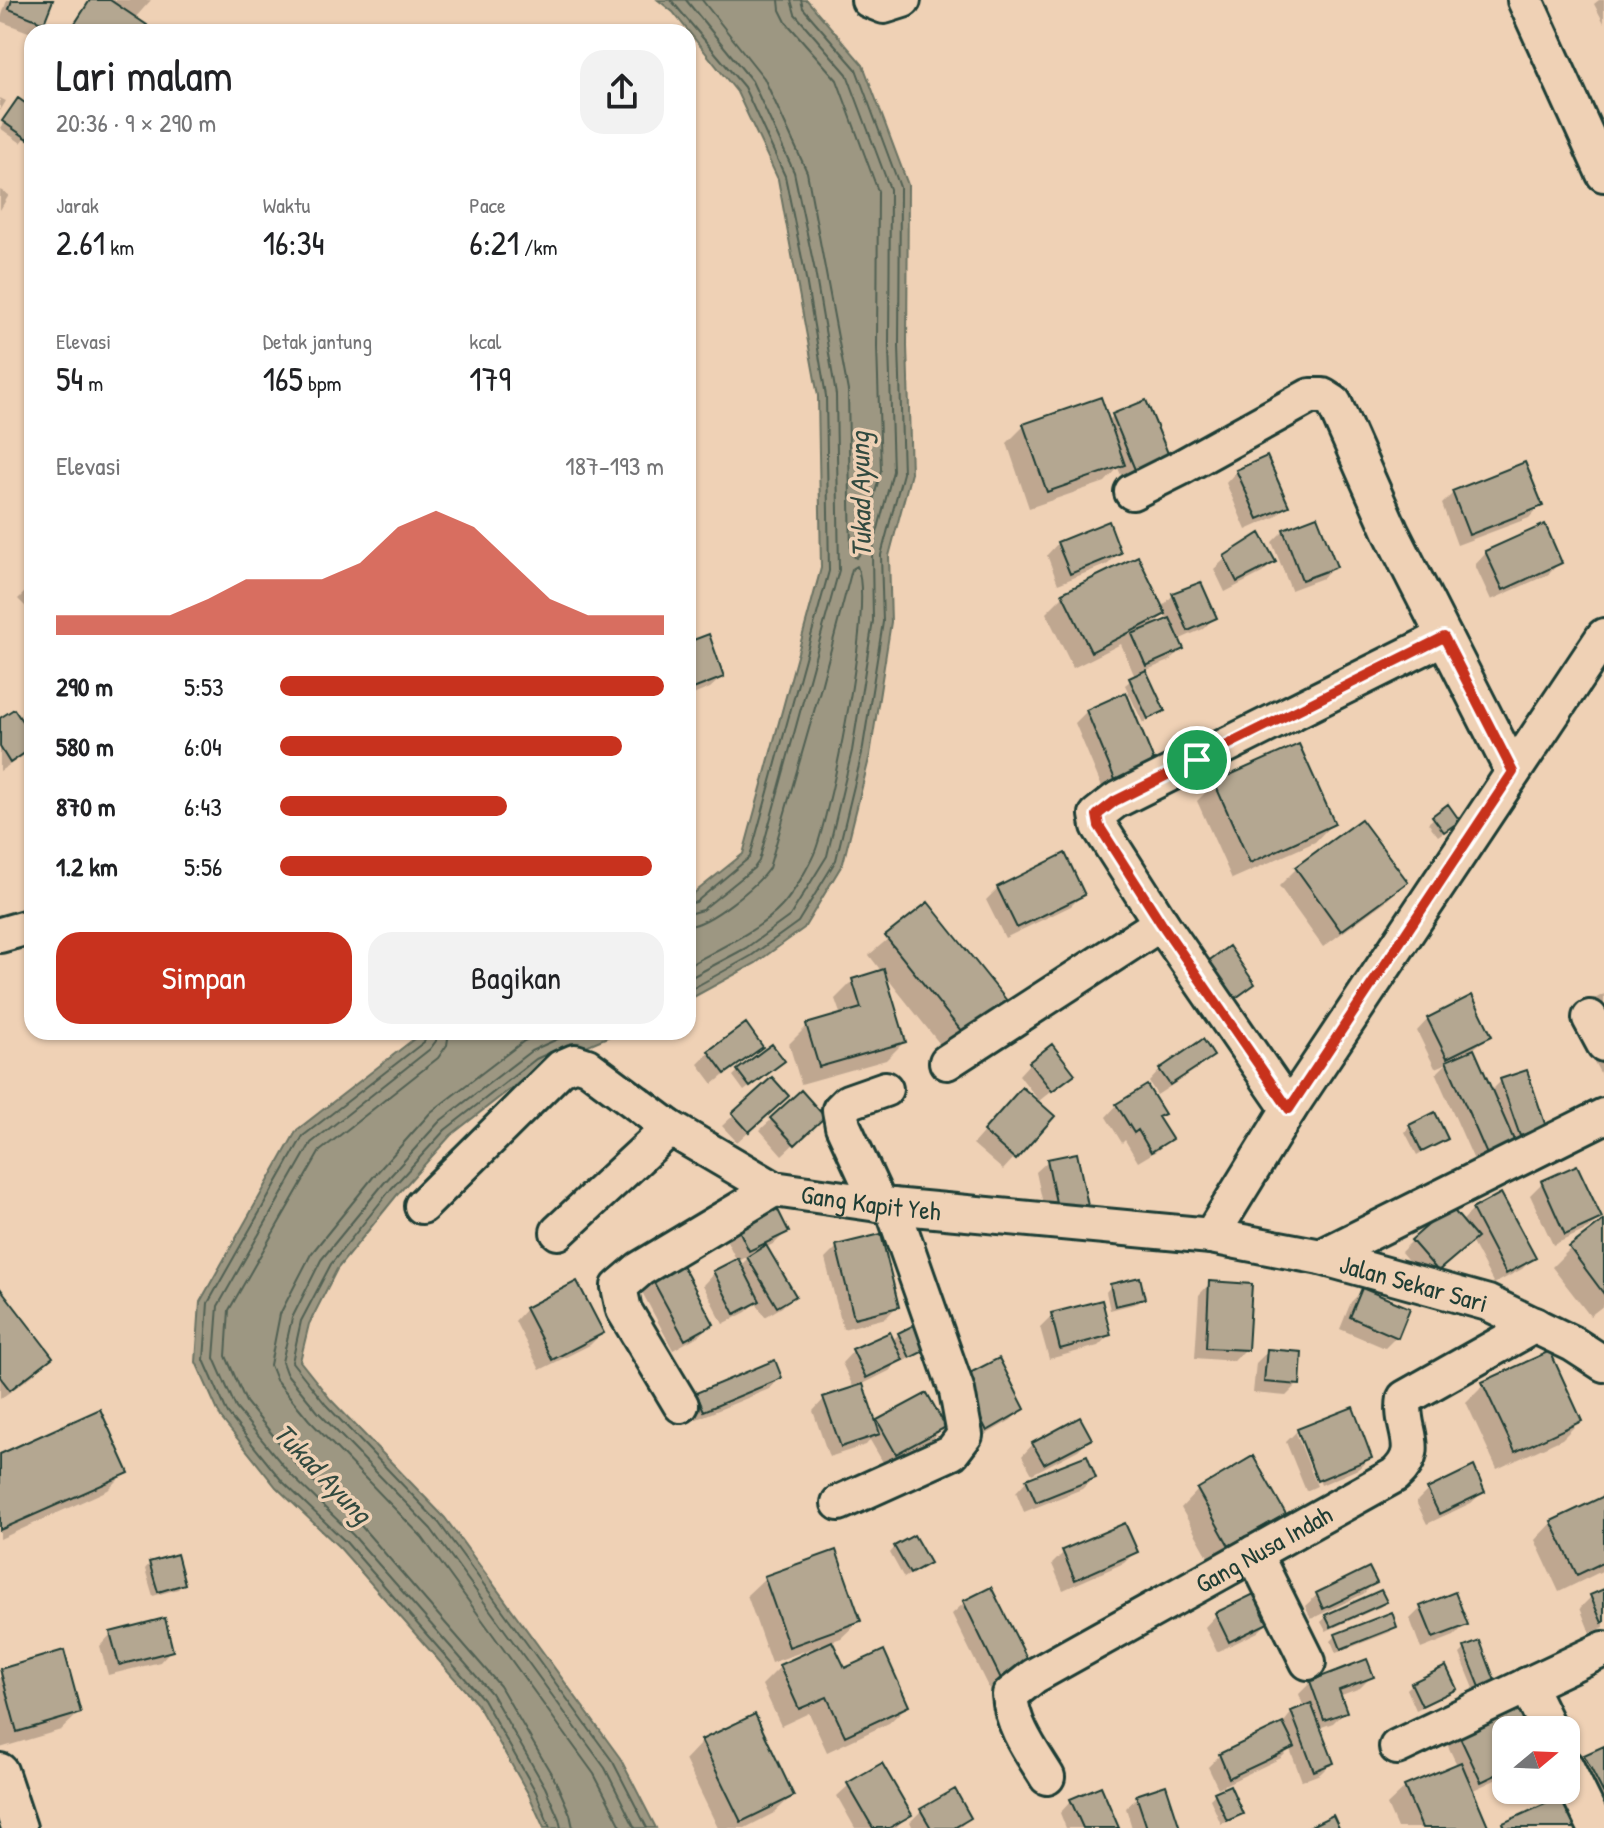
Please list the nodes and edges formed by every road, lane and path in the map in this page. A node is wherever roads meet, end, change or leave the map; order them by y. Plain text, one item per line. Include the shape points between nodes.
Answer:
1 (869, 0) edge
2 (903, 0) edge
3 (1525, 0) edge
4 (1604, 174) edge
5 (1132, 492) dead end
6 (1604, 636) edge
7 (1444, 637) junction
8 (1513, 772) junction
9 (1161, 923) junction
10 (24, 928) edge
11 (0, 935) edge
12 (947, 1062) dead end
13 (885, 1089) dead end
14 (1289, 1109) junction
15 (1604, 1116) edge
16 (670, 1128) junction
17 (774, 1189) junction
18 (886, 1205) junction
19 (422, 1206) dead end
20 (558, 1232) dead end
21 (1211, 1236) junction
22 (1321, 1257) junction
23 (1535, 1325) junction
24 (1604, 1364) edge
25 (681, 1405) dead end
26 (839, 1503) dead end
27 (1254, 1553) junction
28 (1604, 1649) edge
29 (1308, 1662) dead end
30 (1527, 1685) junction
31 (1542, 1716) edge
32 (1397, 1747) dead end
33 (0, 1771) edge
34 (1047, 1777) dead end
35 (1580, 1795) edge
36 (19, 1828) edge
37 (1596, 1828) edge

1 - 2 street via 884,6
3 - 4 street
5 - 7 street via 1310,396 1323,396 1334,403
6 - 8 street
7 - 8 street
7 - 9 street via 1115,801 1097,815
8 - 14 street
9 - 12 street
9 - 14 street
10 - 11 street
13 - 18 street via 840,1110 843,1126
14 - 21 street
15 - 22 street
16 - 17 street, Gang Kapit Yeh
16 - 19 street, Gang Kapit Yeh via 587,1066 568,1064
16 - 20 street
17 - 18 street, Gang Kapit Yeh
17 - 25 street via 619,1287 629,1320
18 - 21 street, Gang Kapit Yeh
18 - 26 street via 957,1391 965,1435 952,1452
21 - 22 street, Jalan Sekar Sari
22 - 23 street, Jalan Sekar Sari via 1488,1303
23 - 24 street, Jalan Sekar Sari
23 - 27 street, Gang Nusa Indah via 1405,1398 1412,1451 1395,1475
27 - 29 street
27 - 34 street, Gang Nusa Indah via 1034,1676 1010,1695 1017,1727
28 - 30 street
30 - 31 street
30 - 32 street
33 - 36 street
35 - 37 street

